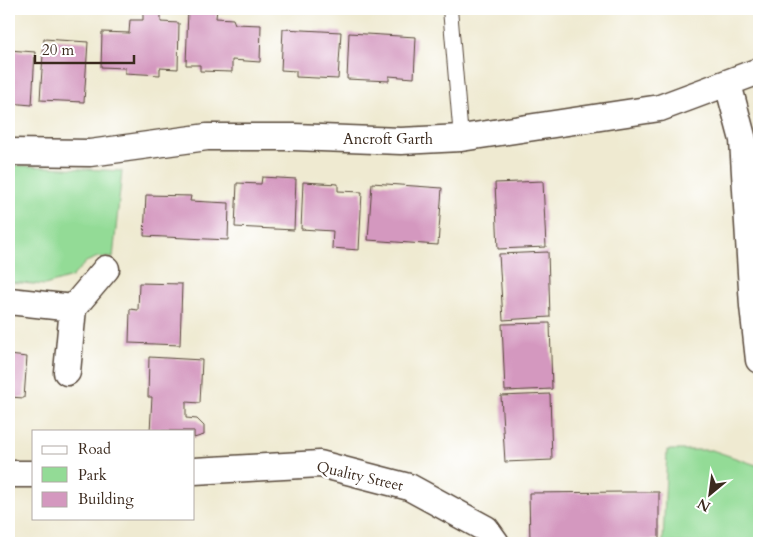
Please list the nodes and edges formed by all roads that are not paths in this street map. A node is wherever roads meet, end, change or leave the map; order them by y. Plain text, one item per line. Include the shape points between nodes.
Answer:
1 (450, 9) edge
2 (759, 71) edge
3 (728, 84) junction
4 (460, 138) junction
5 (9, 152) edge
6 (106, 269) dead end
7 (9, 301) edge
8 (73, 308) junction
9 (759, 360) edge
10 (67, 372) dead end
11 (195, 471) edge
12 (9, 474) edge
13 (32, 474) edge
14 (491, 536) edge

1 - 4 lane
2 - 3 street, Ancroft Garth
3 - 4 street, Ancroft Garth via 660,108
3 - 9 street via 743,140
4 - 5 street, Ancroft Garth via 207,138 90,153
6 - 8 street
7 - 8 street
8 - 10 street
11 - 14 street, Quality Street via 320,464 409,487
12 - 13 street

